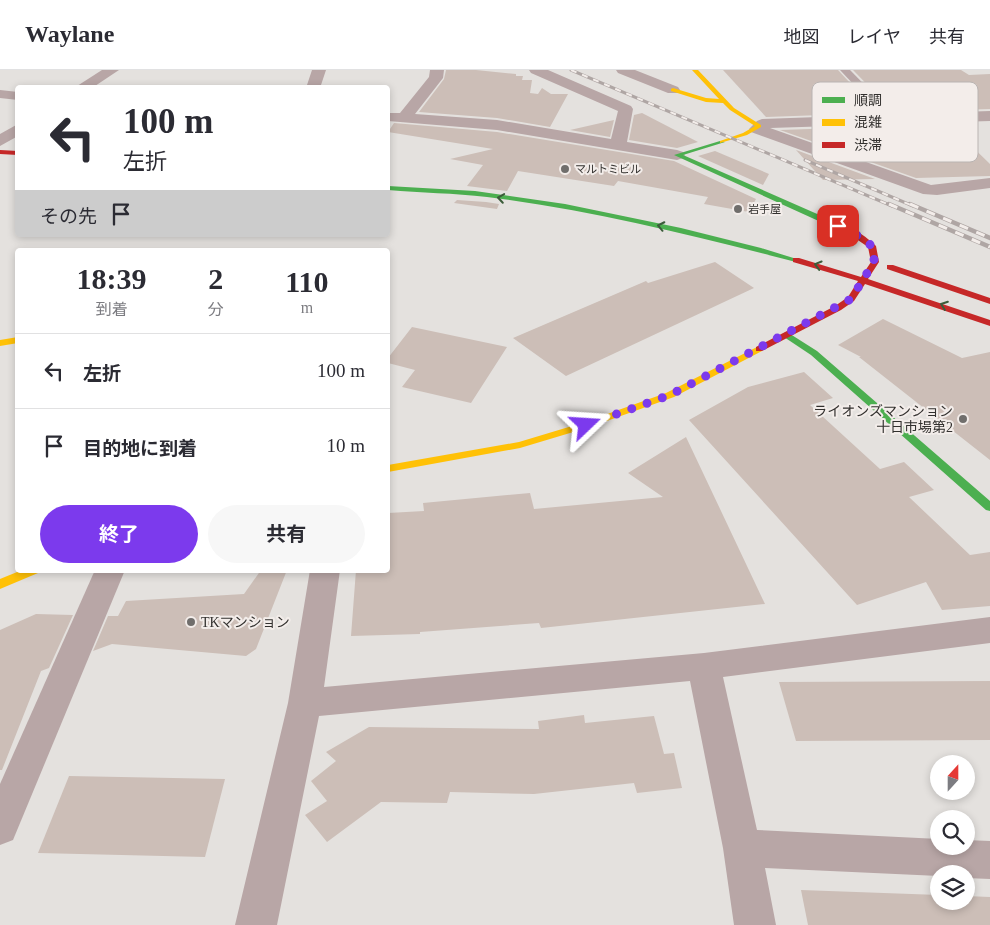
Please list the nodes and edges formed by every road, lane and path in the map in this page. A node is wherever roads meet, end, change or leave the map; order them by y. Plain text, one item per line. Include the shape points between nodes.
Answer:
1 (112, 70) edge
2 (319, 70) edge
3 (437, 70) edge
4 (536, 70) edge
5 (623, 70) edge
6 (695, 70) edge
7 (845, 70) edge
8 (857, 82) edge
9 (86, 85) edge
10 (314, 85) edge
11 (673, 90) joint
12 (0, 94) edge
13 (15, 96) edge
14 (725, 101) junction
15 (390, 117) edge
16 (404, 118) junction
17 (812, 123) edge
18 (757, 126) junction
19 (15, 130) edge
20 (0, 141) edge
21 (619, 146) junction
22 (812, 146) edge
23 (0, 152) edge
24 (15, 153) edge
25 (677, 155) junction
26 (854, 162) edge
27 (990, 183) edge
28 (390, 188) edge
29 (870, 260) junction
30 (865, 279) junction
31 (990, 301) edge
32 (990, 322) edge
33 (787, 334) junction
34 (15, 340) edge
35 (0, 343) edge
36 (390, 469) edge
37 (990, 507) edge
38 (27, 573) edge
39 (109, 573) edge
40 (325, 573) edge
41 (0, 584) edge
42 (990, 630) edge
43 (704, 666) junction
44 (305, 703) junction
45 (0, 827) edge
46 (742, 848) junction
47 (990, 860) edge
48 (256, 925) edge
49 (755, 925) edge

1 - 9 street
2 - 10 street
3 - 16 street via 436,78
4 - 21 street via 626,109
5 - 11 street
6 - 14 street
7 - 8 lane
11 - 14 street via 706,100
12 - 13 street
14 - 18 street
15 - 16 street
16 - 21 street via 497,125
17 - 18 street
18 - 22 street
18 - 25 street
19 - 20 street
21 - 25 street
23 - 24 street
25 - 29 street via 855,234 872,246
26 - 27 street via 929,190
30 -> 28 street via 801,260 593,212 485,196
29 - 30 street
29 - 31 street
32 -> 30 street
30 - 33 street via 851,299
33 - 36 street via 670,395 586,425 520,445
33 - 37 street via 814,352
34 - 35 street
38 - 41 street
39 - 45 street
40 - 44 street
42 - 43 street
43 - 44 street
43 - 46 street
44 - 48 street
46 - 47 street
46 - 49 street

